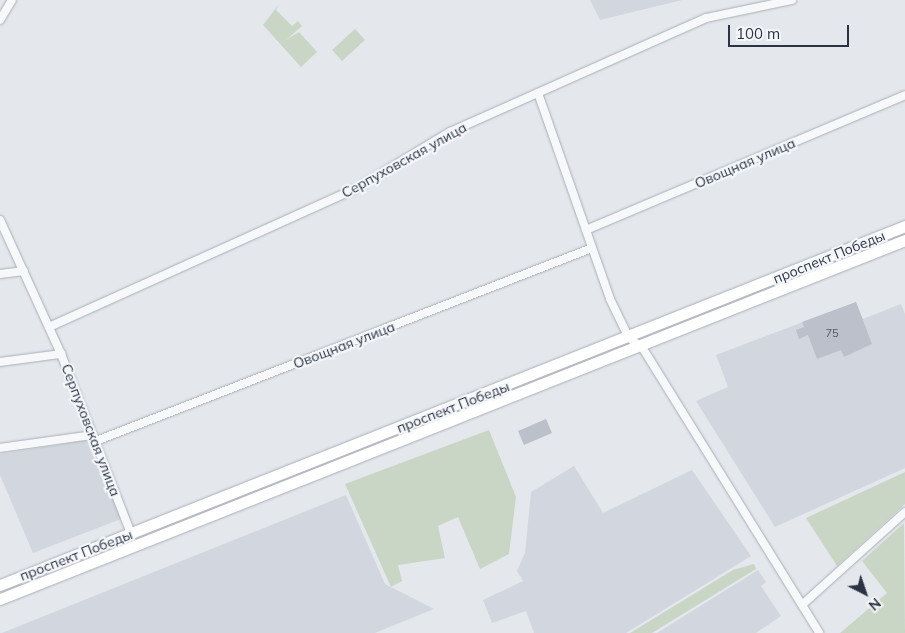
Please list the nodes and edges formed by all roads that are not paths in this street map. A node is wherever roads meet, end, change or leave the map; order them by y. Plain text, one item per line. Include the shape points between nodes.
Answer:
1 (12, 0) edge
2 (792, 0) edge
3 (0, 20) edge
4 (538, 93) junction
5 (905, 95) edge
6 (0, 220) edge
7 (905, 226) edge
8 (586, 230) junction
9 (905, 240) edge
10 (592, 248) junction
11 (24, 271) junction
12 (0, 274) edge
13 (49, 327) junction
14 (629, 338) junction
15 (642, 347) junction
16 (61, 354) junction
17 (0, 362) edge
18 (95, 438) junction
19 (0, 448) edge
20 (905, 512) edge
21 (131, 534) junction
22 (0, 585) edge
23 (0, 599) edge
24 (803, 604) junction
25 (819, 633) edge

1 - 3 street
2 - 4 street, Серпуховская улица via 706,18
4 - 8 street
4 - 13 street, Серпуховская улица via 450,132 355,189
5 - 8 street, Овощная улица
6 - 11 street, Серпуховская улица
7 - 14 main road, проспект Победы
8 - 10 street
9 - 15 main road, проспект Победы
10 - 14 street
10 - 18 street, Овощная улица
11 - 12 street
11 - 13 street, Серпуховская улица
13 - 16 street, Серпуховская улица
14 - 15 street
14 - 21 main road, проспект Победы
15 - 23 main road, проспект Победы
15 - 24 street
16 - 17 street
16 - 18 street, Серпуховская улица
18 - 19 street, Овощная улица
18 - 21 street, Серпуховская улица
20 - 24 street
21 - 22 main road, проспект Победы
24 - 25 street

